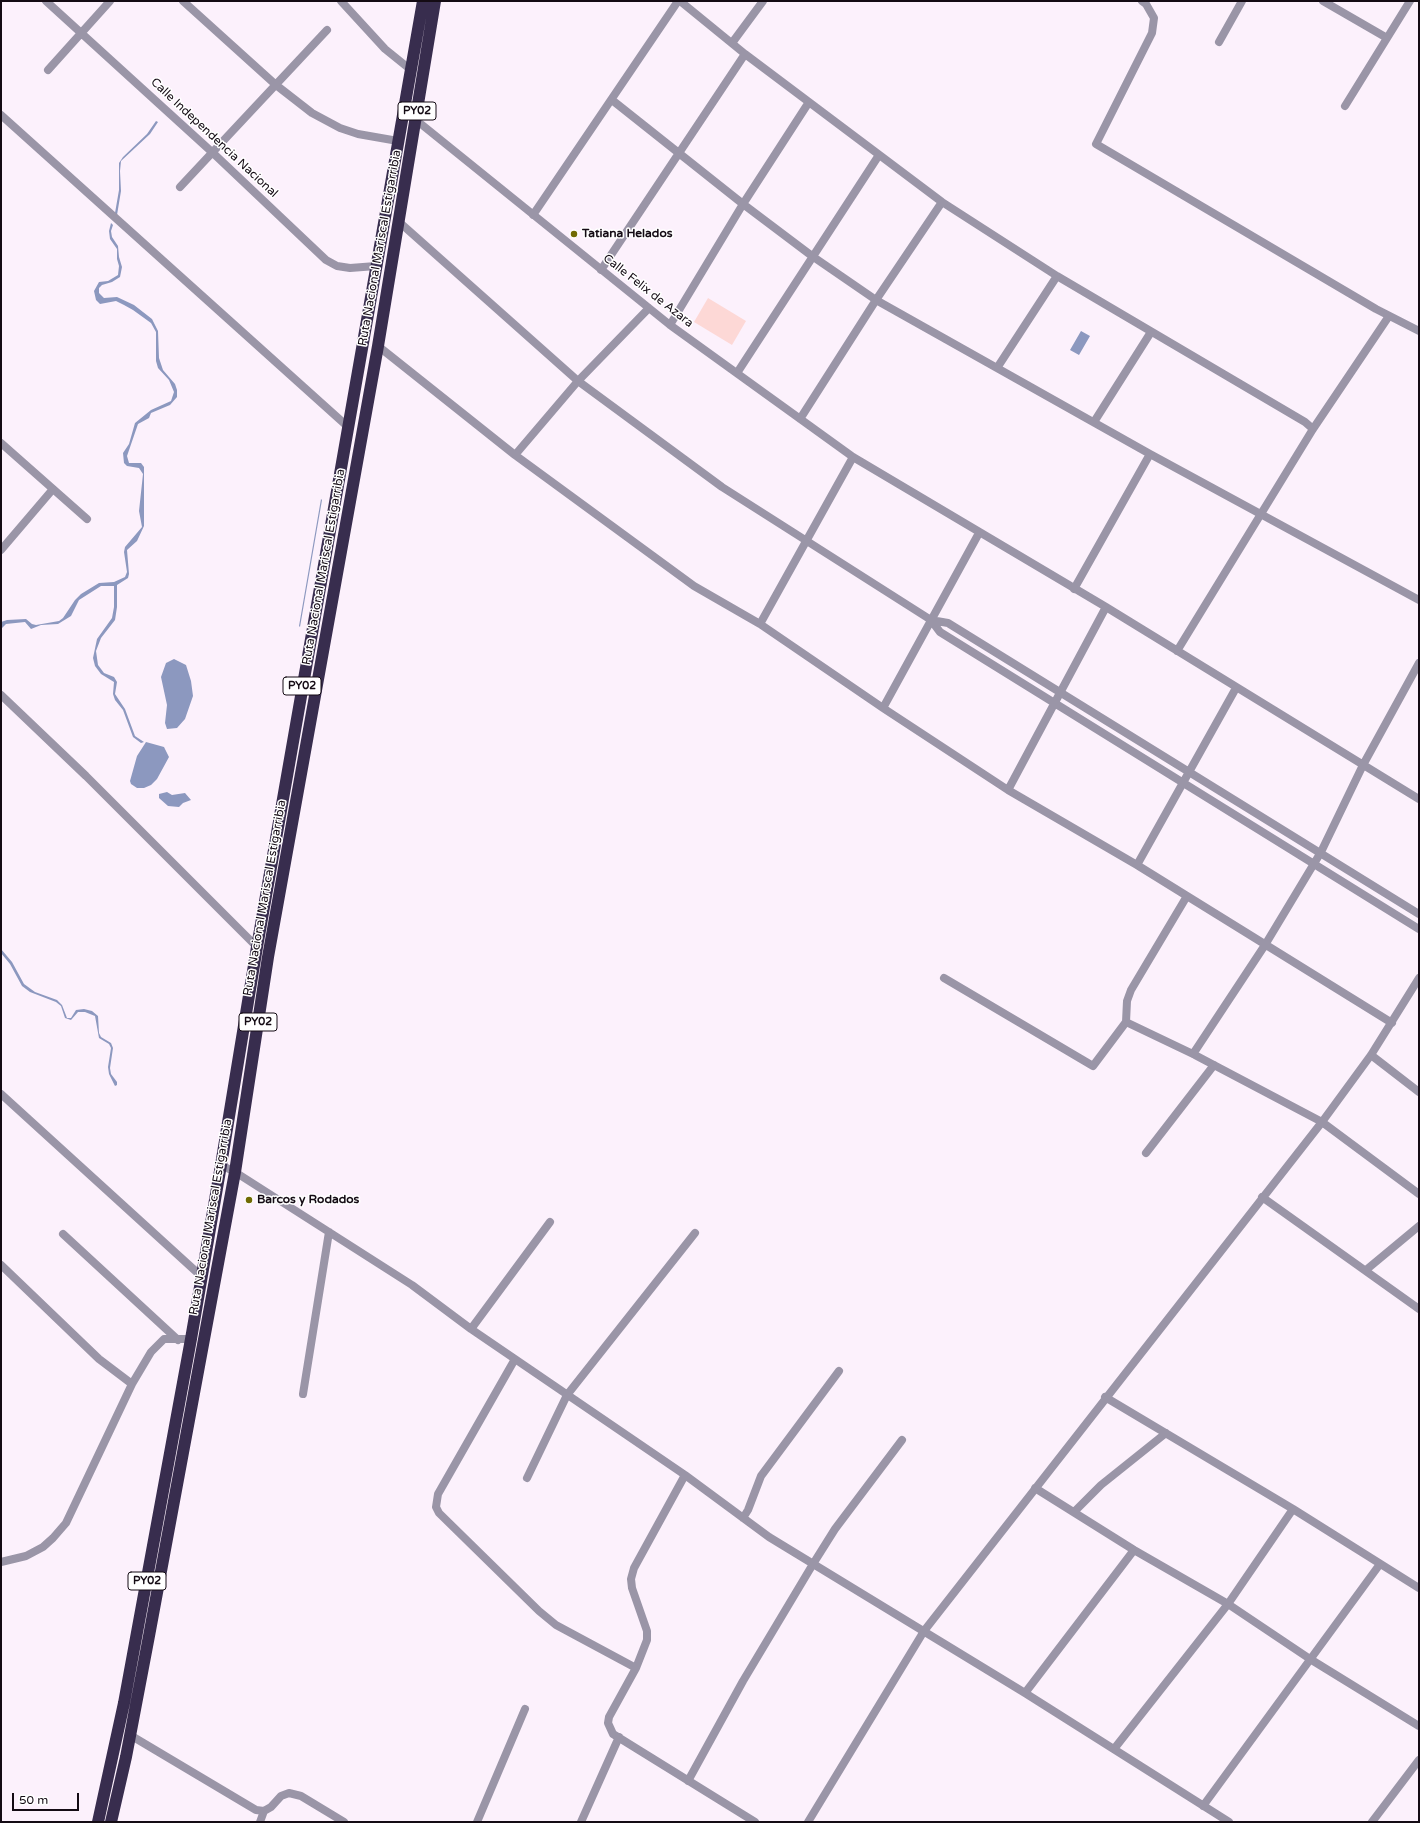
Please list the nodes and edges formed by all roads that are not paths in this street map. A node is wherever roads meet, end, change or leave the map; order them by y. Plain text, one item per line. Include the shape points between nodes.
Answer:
1 (46, 1) edge
2 (110, 1) edge
3 (183, 1) edge
4 (341, 1) edge
5 (422, 1) edge
6 (435, 1) edge
7 (679, 1) edge
8 (763, 1) edge
9 (1142, 1) edge
10 (1242, 1) edge
11 (1323, 1) edge
12 (1410, 1) edge
13 (327, 30) dead end
14 (81, 33) junction
15 (1387, 38) junction
16 (1219, 42) dead end
17 (732, 43) junction
18 (745, 54) junction
19 (48, 70) dead end
20 (411, 70) junction
21 (276, 85) junction
22 (612, 100) junction
23 (809, 102) junction
24 (1345, 106) dead end
25 (1, 115) edge
26 (416, 120) junction
27 (398, 141) junction
28 (678, 152) junction
29 (213, 153) junction
30 (879, 155) junction
31 (180, 187) dead end
32 (942, 202) junction
33 (743, 204) junction
34 (533, 215) junction
35 (398, 221) junction
36 (812, 256) junction
37 (376, 266) junction
38 (601, 270) junction
39 (1057, 276) junction
40 (876, 300) junction
41 (649, 308) junction
42 (1389, 316) junction
43 (670, 325) junction
44 (1419, 331) edge
45 (1151, 332) junction
46 (378, 346) junction
47 (997, 368) junction
48 (738, 373) junction
49 (578, 381) junction
50 (800, 419) junction
51 (1094, 422) junction
52 (347, 426) junction
53 (1313, 429) junction
54 (1, 443) edge
55 (1150, 454) junction
56 (515, 455) junction
57 (853, 457) junction
58 (53, 489) junction
59 (1262, 515) junction
60 (87, 519) dead end
61 (979, 533) junction
62 (806, 541) junction
63 (1, 550) edge
64 (1074, 589) junction
65 (1419, 600) edge
66 (1106, 607) junction
67 (931, 620) junction
68 (760, 624) junction
69 (1177, 651) junction
70 (1419, 663) edge
71 (1236, 688) junction
72 (1060, 692) junction
73 (1, 695) edge
74 (1054, 703) junction
75 (883, 708) junction
76 (1363, 765) junction
77 (1191, 771) junction
78 (1184, 782) junction
79 (1008, 790) junction
80 (1419, 799) edge
81 (1321, 852) junction
82 (1314, 863) junction
83 (1137, 865) junction
84 (1187, 896) junction
85 (1419, 914) edge
86 (1419, 929) edge
87 (1265, 945) junction
88 (257, 947) junction
89 (944, 978) dead end
90 (1419, 978) edge
91 (1126, 1022) junction
92 (1392, 1023) junction
93 (1193, 1054) junction
94 (1371, 1055) junction
95 (1214, 1065) junction
96 (1419, 1092) edge
97 (1, 1094) edge
98 (1322, 1122) junction
99 (1146, 1154) dead end
100 (222, 1165) junction
101 (235, 1172) junction
102 (1419, 1194) edge
103 (1262, 1197) junction
104 (550, 1222) dead end
105 (1419, 1226) edge
106 (329, 1232) junction
107 (694, 1233) dead end
108 (63, 1234) dead end
109 (1, 1265) edge
110 (1366, 1270) junction
111 (201, 1276) junction
112 (1419, 1309) edge
113 (471, 1329) junction
114 (191, 1339) junction
115 (178, 1340) junction
116 (515, 1359) junction
117 (838, 1371) dead end
118 (132, 1384) junction
119 (303, 1394) dead end
120 (568, 1395) junction
121 (1105, 1397) junction
122 (1166, 1433) junction
123 (902, 1440) dead end
124 (685, 1475) junction
125 (527, 1478) dead end
126 (1035, 1488) junction
127 (1293, 1509) junction
128 (1074, 1512) junction
129 (743, 1518) junction
130 (1134, 1550) junction
131 (1, 1562) edge
132 (813, 1564) junction
133 (1380, 1564) junction
134 (1419, 1588) edge
135 (1228, 1604) junction
136 (924, 1631) junction
137 (1310, 1659) junction
138 (636, 1668) junction
139 (1025, 1693) junction
140 (525, 1709) dead end
141 (1419, 1726) edge
142 (130, 1735) junction
143 (619, 1737) junction
144 (1114, 1749) junction
145 (1419, 1760) edge
146 (688, 1781) junction
147 (1203, 1806) junction
148 (264, 1811) junction
149 (98, 1822) edge
150 (111, 1822) edge
151 (260, 1822) edge
152 (344, 1822) edge
153 (477, 1822) edge
154 (581, 1822) edge
155 (755, 1822) edge
156 (808, 1822) edge
157 (1229, 1822) edge
158 (1372, 1822) edge

1 - 14 street, Calle Independencia Nacional
2 - 14 street
3 - 21 street
4 - 20 street via 385,48
5 - 20 highway, Ruta Nacional Mariscal Estigarribia / PY02
6 - 26 highway, Ruta Nacional Mariscal Estigarribia / PY02
7 - 17 street
7 - 22 street
8 - 17 street
9 - 42 street via 1154,18 1152,33 1096,144
10 - 16 street
11 - 15 street
12 - 15 street
13 - 21 street
14 - 19 street
14 - 29 street, Calle Independencia Nacional
15 - 24 street
17 - 18 street
18 - 23 street
18 - 28 street
20 - 27 highway, Ruta Nacional Mariscal Estigarribia / PY02
21 - 27 street via 312,113 340,128
21 - 29 street
22 - 28 street
22 - 34 street
23 - 30 street
23 - 33 street
25 - 52 street
26 - 34 street, Calle Felix de Azara
26 - 35 highway, Ruta Nacional Mariscal Estigarribia / PY02
27 - 37 highway, Ruta Nacional Mariscal Estigarribia / PY02
28 - 33 street
28 - 38 street
29 - 31 street
29 - 37 street, Calle Independencia Nacional via 326,260 337,266 350,268
30 - 32 street
30 - 36 street
32 - 39 street
32 - 40 street
33 - 36 street
33 - 43 street
34 - 38 street, Calle Felix de Azara
35 - 46 highway, Ruta Nacional Mariscal Estigarribia / PY02
35 - 49 street
36 - 40 street
36 - 48 street
37 - 52 highway, Ruta Nacional Mariscal Estigarribia / PY02
38 - 41 street, Calle Felix de Azara
39 - 45 street
39 - 47 street
40 - 47 street
40 - 50 street
41 - 43 street, Calle Felix de Azara
41 - 49 street
42 - 44 street
42 - 53 street
43 - 48 street, Calle Felix de Azara
45 - 51 street
45 - 53 street
46 - 56 street
46 - 101 highway, Ruta Nacional Mariscal Estigarribia / PY02 via 268,957
47 - 51 street
48 - 50 street, Calle Felix de Azara
49 - 56 street
49 - 62 street via 722,487
50 - 57 street, Calle Felix de Azara
51 - 55 street
52 - 88 highway, Ruta Nacional Mariscal Estigarribia / PY02
53 - 59 street
54 - 58 street
55 - 59 street
55 - 64 street
56 - 68 street via 694,586
57 - 61 street, Calle Felix de Azara
57 - 62 street
58 - 60 street
58 - 63 street
59 - 65 street
59 - 69 street
61 - 64 street, Calle Felix de Azara
61 - 67 street
62 - 67 street
62 - 68 street
64 - 66 street, Calle Felix de Azara
66 - 69 street, Calle Felix de Azara
66 - 72 street
67 - 72 street via 948,623
67 - 74 street via 940,632
67 - 75 street
68 - 75 street
69 - 71 street, Calle Felix de Azara
70 - 76 street
71 - 76 street, Calle Felix de Azara
71 - 77 street
72 - 74 street
72 - 77 street
73 - 88 street
74 - 78 street
74 - 79 street
75 - 79 street
76 - 80 street, Calle Felix de Azara
76 - 81 street
77 - 78 street
77 - 81 street
78 - 82 street
78 - 83 street
79 - 83 street
81 - 82 street
81 - 85 street
82 - 86 street
82 - 87 street
83 - 84 street
84 - 87 street
84 - 91 street via 1131,990 1127,1001
87 - 92 street
87 - 93 street
88 - 100 highway, Ruta Nacional Mariscal Estigarribia / PY02
89 - 91 street via 1093,1066
90 - 92 street
91 - 93 street
92 - 94 street
93 - 95 street
94 - 96 street
94 - 98 street
95 - 98 street
95 - 99 street
97 - 111 street
98 - 102 street
98 - 103 street
100 - 101 street
100 - 111 highway, Ruta Nacional Mariscal Estigarribia / PY02
101 - 106 street
101 - 142 highway, Ruta Nacional Mariscal Estigarribia / PY02
103 - 110 street
103 - 121 street
104 - 113 street
105 - 110 street
106 - 113 street via 412,1286
106 - 119 street
107 - 120 street
108 - 115 street
109 - 118 street via 99,1358
110 - 112 street
111 - 114 highway, Ruta Nacional Mariscal Estigarribia / PY02
113 - 116 street
114 - 115 street
114 - 149 highway, Ruta Nacional Mariscal Estigarribia / PY02 via 124,1703
115 - 118 street via 164,1339 151,1352
116 - 120 street
116 - 138 street via 438,1494 436,1507 439,1513 556,1625
117 - 129 street via 761,1476
118 - 131 street via 66,1523 43,1547 26,1556
120 - 124 street
120 - 125 street
121 - 122 street
121 - 126 street
122 - 127 street
122 - 128 street via 1101,1485
123 - 132 street via 835,1529
124 - 129 street
124 - 138 street via 630,1579 647,1631
126 - 128 street
126 - 136 street
127 - 133 street
127 - 135 street
128 - 130 street
129 - 132 street
130 - 135 street
130 - 139 street
132 - 136 street
132 - 146 street via 743,1681
133 - 134 street
133 - 137 street
135 - 137 street
135 - 144 street
136 - 139 street
136 - 156 street
137 - 141 street
137 - 147 street
138 - 143 street via 609,1717 609,1728
139 - 144 street
140 - 153 street
142 - 148 street via 256,1810
142 - 150 highway, Ruta Nacional Mariscal Estigarribia / PY02
143 - 146 street
143 - 154 street
144 - 147 street
145 - 158 street
146 - 155 street
147 - 157 street
148 - 151 street
148 - 152 street via 281,1796 289,1793 301,1796

